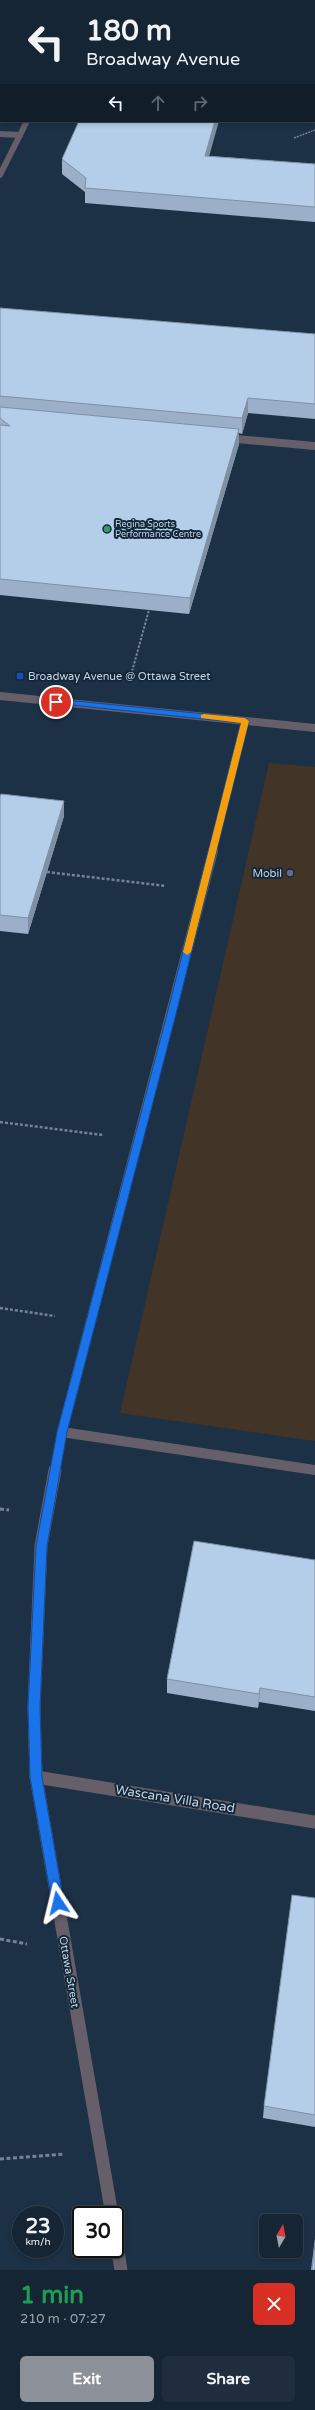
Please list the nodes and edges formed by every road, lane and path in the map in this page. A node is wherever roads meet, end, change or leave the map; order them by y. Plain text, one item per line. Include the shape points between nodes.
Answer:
1 (26, 122) edge
2 (315, 130) edge
3 (0, 134) edge
4 (20, 135) junction
5 (294, 138) dead end
6 (0, 175) edge
7 (220, 438) edge
8 (315, 446) edge
9 (149, 610) edge
10 (0, 696) edge
11 (121, 708) junction
12 (245, 721) junction
13 (315, 728) edge
14 (47, 872) edge
15 (202, 891) junction
16 (0, 1122) edge
17 (139, 1140) junction
18 (0, 1308) edge
19 (91, 1321) junction
20 (62, 1432) junction
21 (315, 1470) edge
22 (36, 1777) junction
23 (315, 1822) edge
24 (101, 2152) junction
25 (0, 2158) edge
26 (110, 2206) edge
27 (119, 2258) edge
28 (121, 2270) edge

1 - 4 street
2 - 5 path
3 - 4 street
4 - 6 street
7 - 8 street
9 - 11 path
10 - 11 street
11 - 12 street
12 - 13 street
12 - 15 street, Ottawa Street
14 - 15 path
15 - 17 street, Ottawa Street
16 - 17 path
17 - 19 street, Ottawa Street
18 - 19 path
19 - 20 street, Ottawa Street
20 - 21 street
20 - 22 street, Ottawa Street via 42,1546 34,1707
22 - 23 street, Wascana Villa Road
22 - 24 street, Ottawa Street
24 - 25 path
24 - 26 street, Ottawa Street
27 - 28 street

